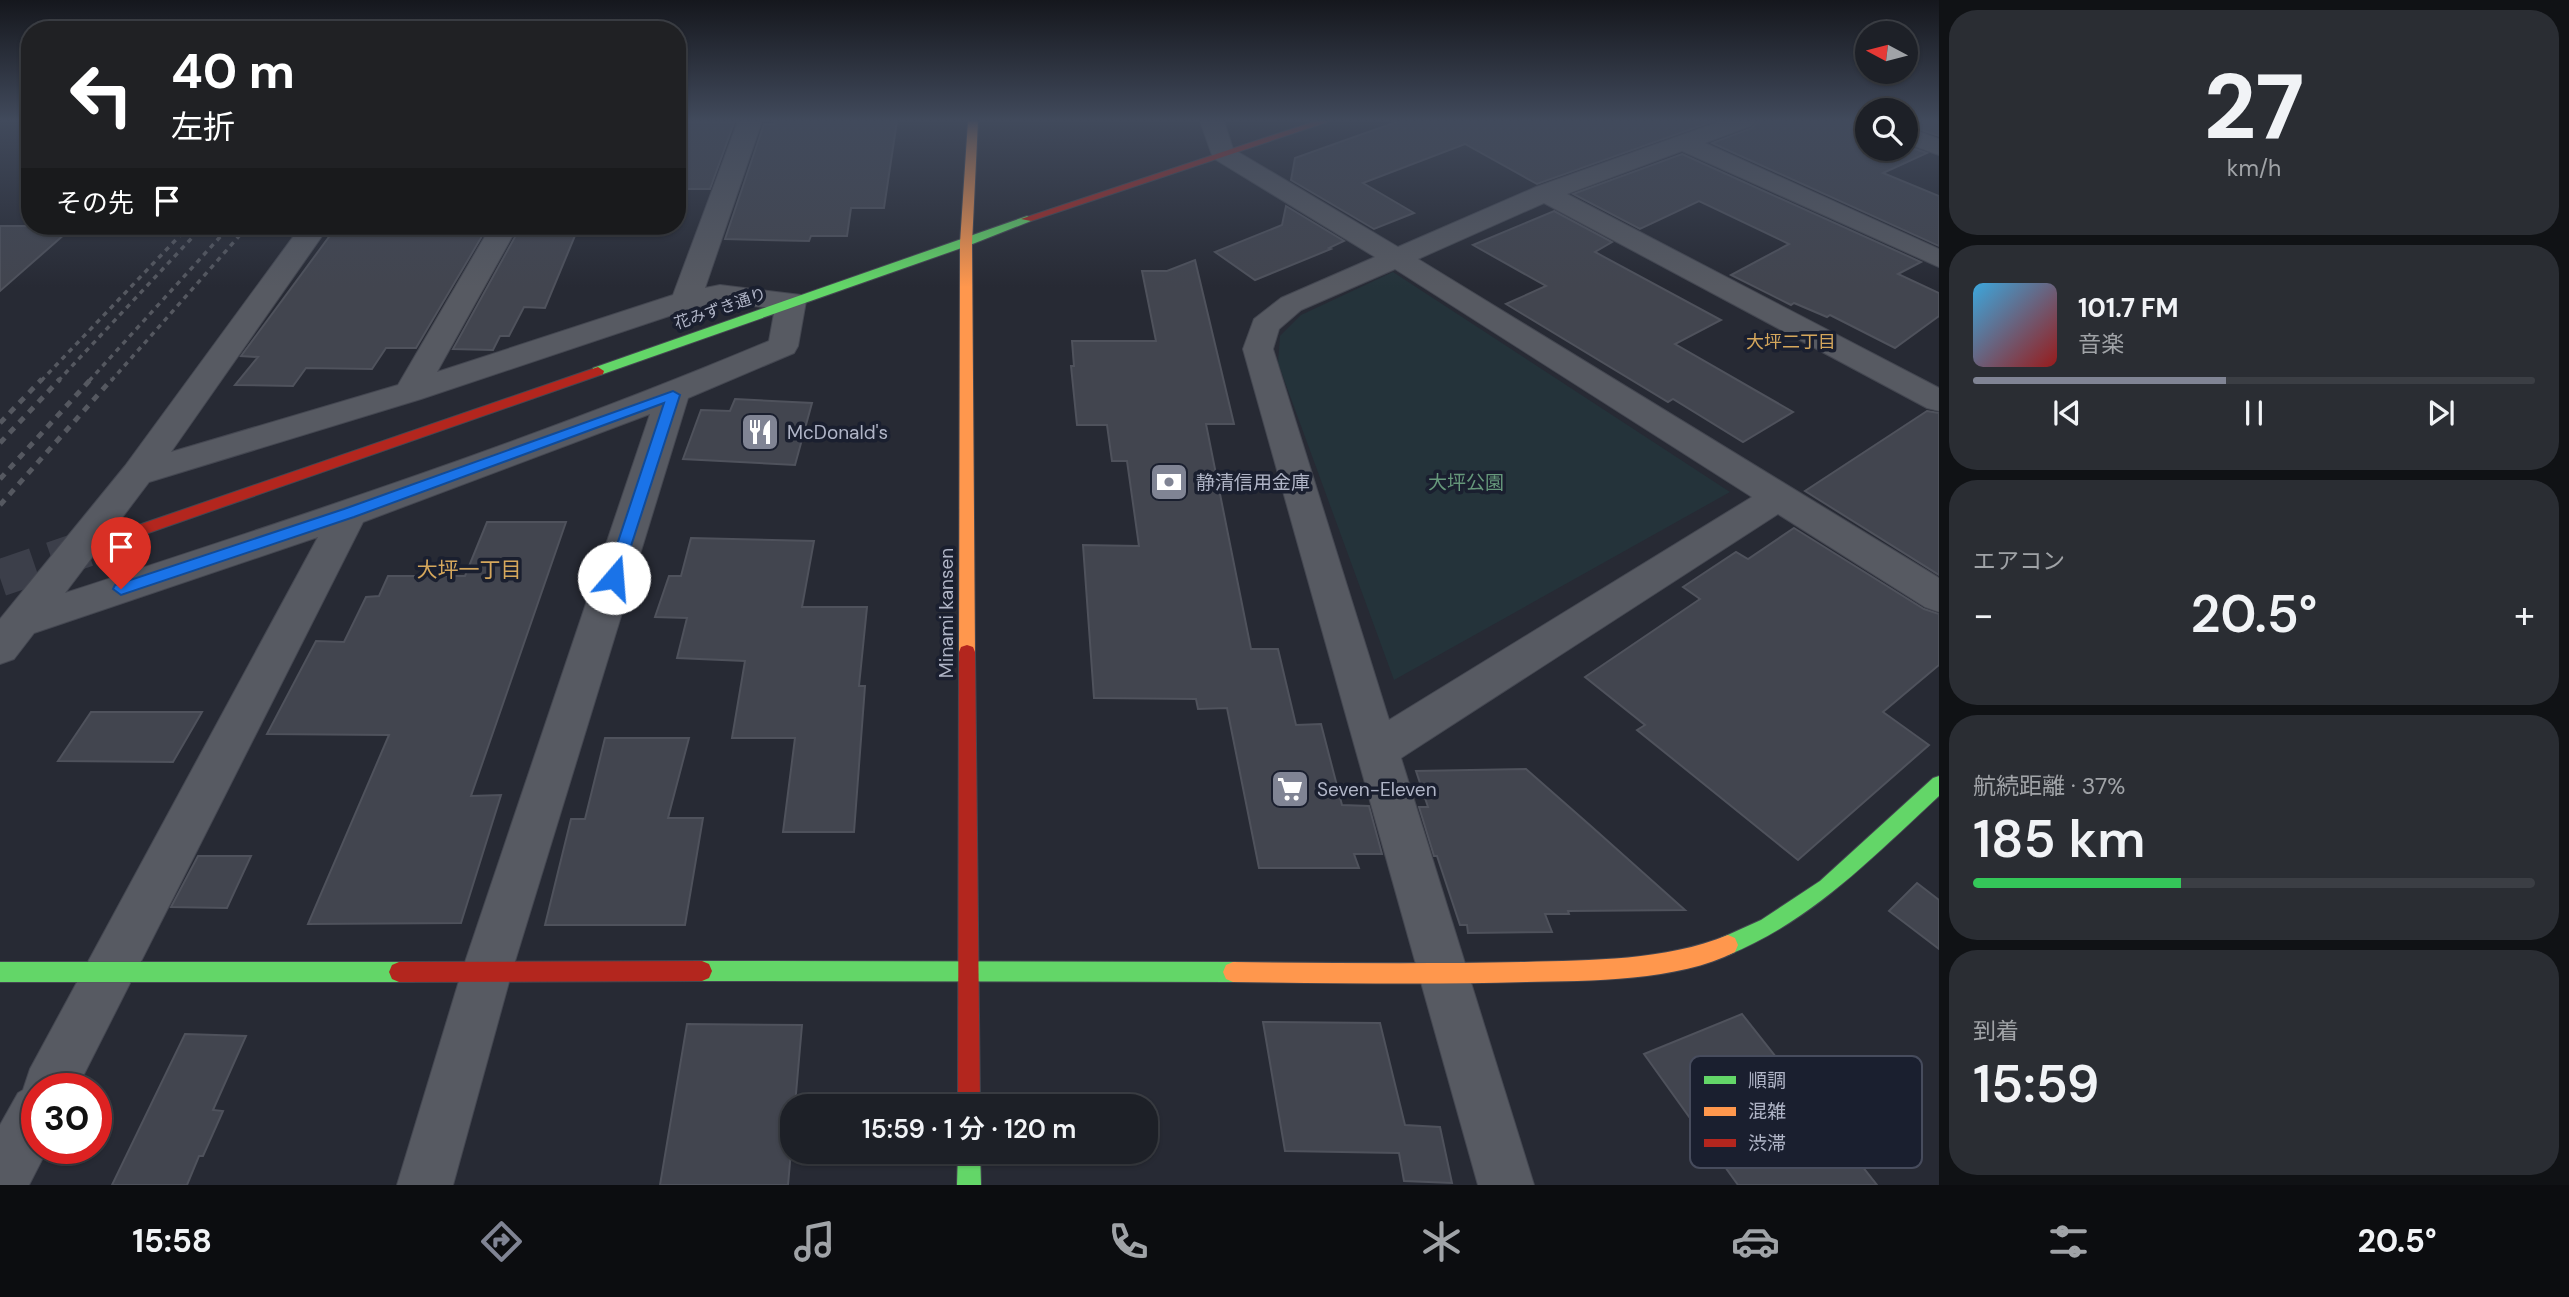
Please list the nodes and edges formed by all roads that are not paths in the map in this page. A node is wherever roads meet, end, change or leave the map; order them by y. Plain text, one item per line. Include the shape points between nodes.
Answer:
1 (730, 176) edge
2 (970, 176) edge
3 (1152, 176) edge
4 (1261, 176) edge
5 (1591, 176) edge
6 (1757, 176) edge
7 (1545, 193) junction
8 (309, 235) edge
9 (499, 235) edge
10 (966, 243) junction
11 (1399, 259) junction
12 (1939, 259) edge
13 (686, 301) junction
14 (791, 302) junction
15 (410, 392) junction
16 (673, 395) junction
17 (1939, 401) edge
18 (137, 474) junction
19 (1778, 497) junction
20 (349, 513) junction
21 (129, 534) tunnel mouth
22 (1939, 597) edge
23 (10, 636) edge
24 (1378, 750) junction
25 (1939, 784) edge
26 (487, 971) junction
27 (969, 971) junction
28 (0, 972) edge
29 (111, 972) junction
30 (1445, 974) junction
31 (57, 1073) edge
32 (969, 1094) edge
33 (21, 1142) edge
34 (969, 1164) edge
35 (0, 1182) edge
36 (425, 1185) edge
37 (969, 1185) edge
38 (1506, 1185) edge

1 - 13 street
2 - 10 street, Minami kansen
3 - 10 street, 花みずき通り
4 - 11 street
5 - 7 street
6 - 12 street
7 - 11 street
7 - 17 street
8 - 18 street
9 - 15 street
10 - 14 street, 花みずき通り
10 - 27 street, Minami kansen
11 - 19 street
11 - 24 street via 1291,304 1265,325 1258,349
13 - 14 street via 720,294
13 - 15 street
14 - 16 street via 783,346
14 - 21 street, 花みずき通り
15 - 18 street
16 - 20 street
16 - 26 street
18 - 23 street
19 - 22 street
19 - 24 street
20 - 23 street
20 - 29 street
24 - 30 street
25 - 30 street via 1828,887 1768,927 1712,953 1613,970
26 - 27 street
26 - 29 street
26 - 36 street
27 - 30 street
27 - 32 street, Minami kansen
28 - 29 street
29 - 31 street
30 - 38 street
33 - 35 street
34 - 37 street

